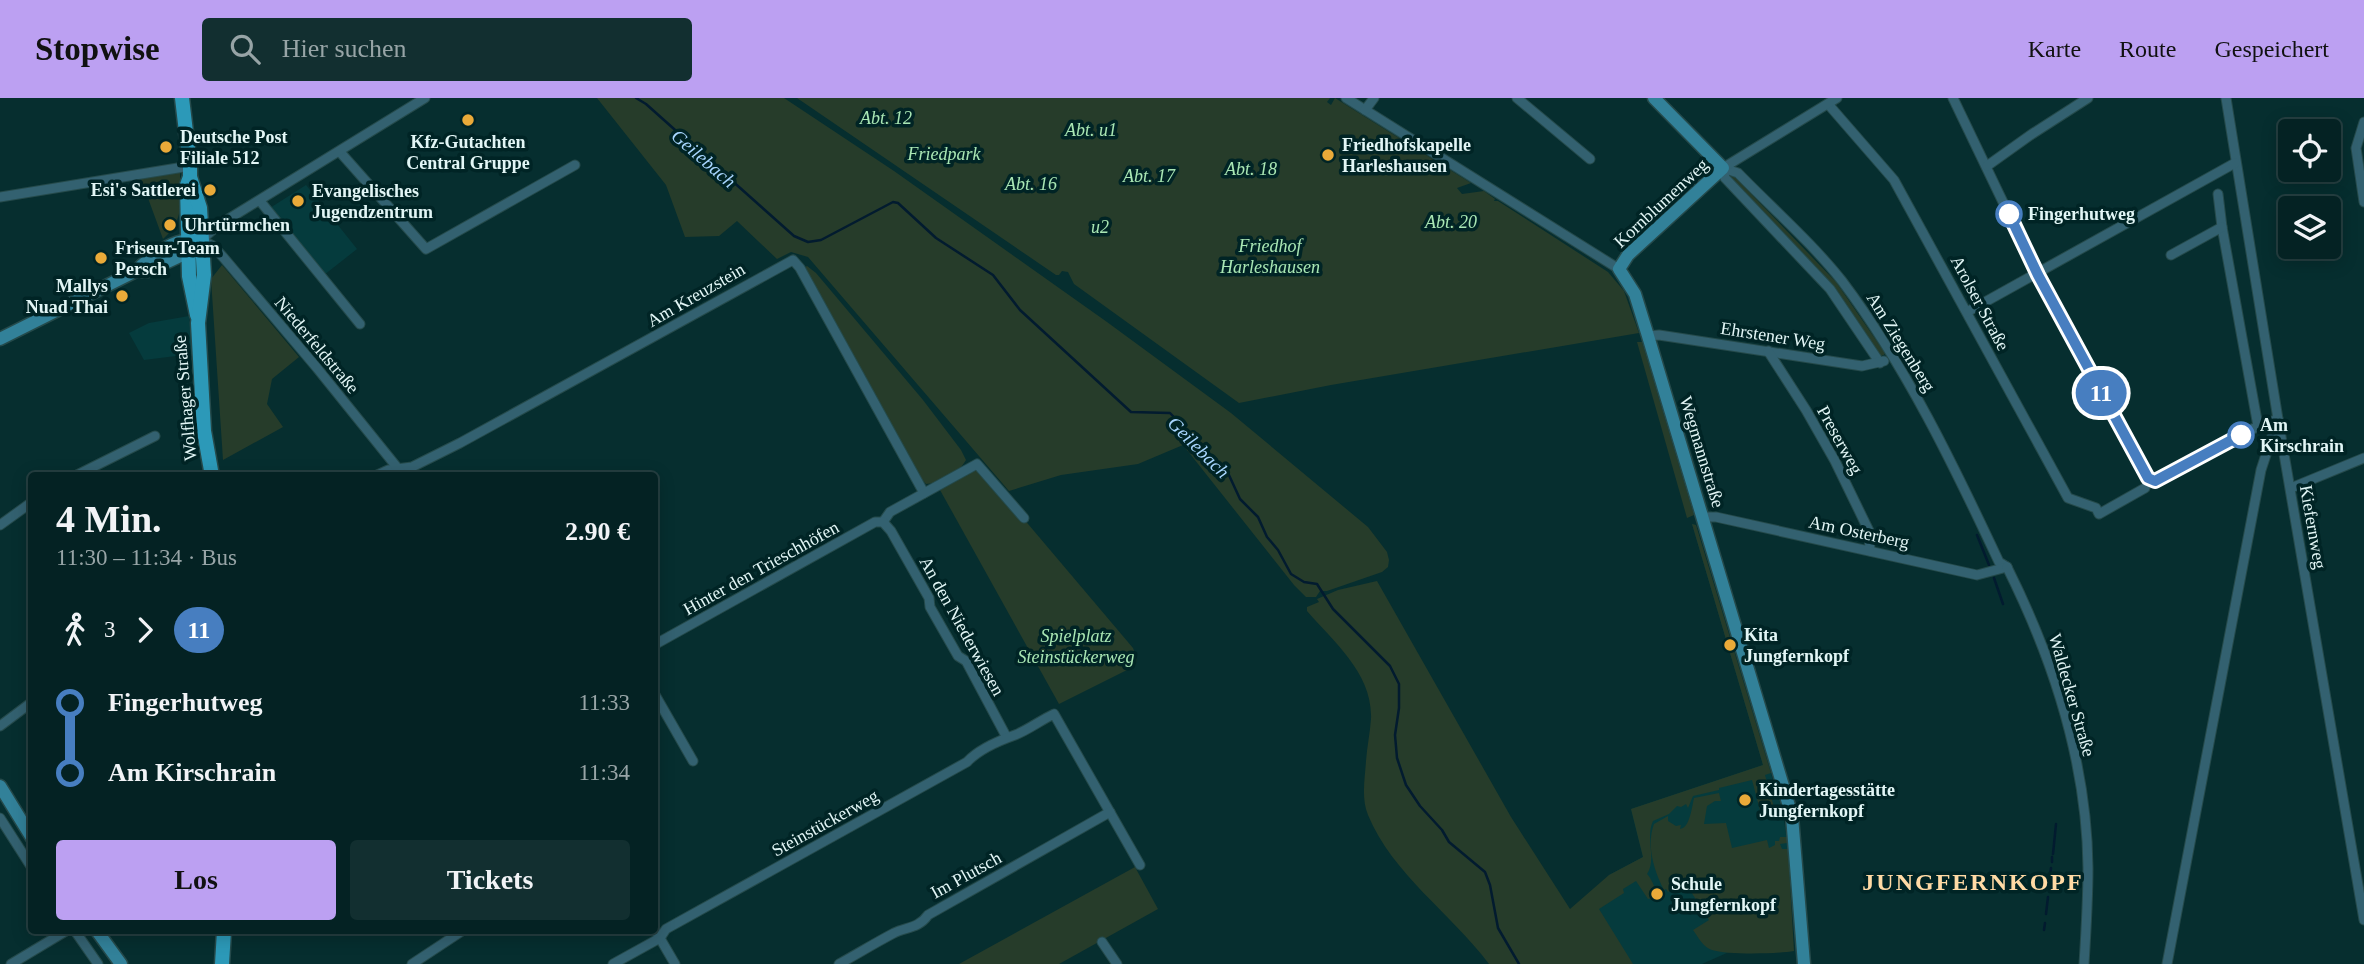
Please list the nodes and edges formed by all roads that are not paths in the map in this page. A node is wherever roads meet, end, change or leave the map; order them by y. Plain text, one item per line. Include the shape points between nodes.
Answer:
1 (182, 98) edge
2 (425, 98) edge
3 (1346, 98) edge
4 (1374, 98) edge
5 (1517, 98) edge
6 (1654, 98) edge
7 (1837, 98) edge
8 (1953, 98) edge
9 (2088, 98) edge
10 (2226, 98) edge
11 (1828, 104) junction
12 (1366, 110) junction
13 (2364, 122) edge
14 (340, 152) junction
15 (1590, 159) dead end
16 (2235, 163) junction
17 (575, 165) dead end
18 (1987, 166) junction
19 (1723, 168) junction
20 (190, 171) junction
21 (2218, 194) dead end
22 (0, 197) edge
23 (260, 201) junction
24 (2364, 202) edge
25 (188, 222) junction
26 (2222, 227) junction
27 (193, 244) junction
28 (170, 245) junction
29 (2171, 255) dead end
30 (1619, 269) junction
31 (136, 271) junction
32 (2038, 275) junction
33 (1967, 312) junction
34 (360, 324) dead end
35 (1648, 336) junction
36 (0, 339) edge
37 (1768, 351) junction
38 (1892, 356) junction
39 (1880, 363) junction
40 (2278, 419) junction
41 (2258, 426) junction
42 (155, 436) dead end
43 (2364, 458) edge
44 (83, 472) edge
45 (211, 472) edge
46 (384, 472) edge
47 (402, 472) edge
48 (2146, 488) dead end
49 (2291, 488) junction
50 (924, 493) junction
51 (28, 505) edge
52 (1703, 517) junction
53 (1024, 518) dead end
54 (883, 523) junction
55 (0, 525) edge
56 (1870, 551) junction
57 (2007, 567) junction
58 (658, 643) edge
59 (658, 700) edge
60 (28, 705) edge
61 (0, 726) edge
62 (1006, 736) junction
63 (693, 761) dead end
64 (0, 786) edge
65 (1110, 812) junction
66 (0, 818) edge
67 (28, 832) edge
68 (28, 862) edge
69 (1140, 865) dead end
70 (2364, 920) edge
71 (61, 934) edge
72 (77, 934) edge
73 (99, 934) edge
74 (224, 934) edge
75 (457, 934) edge
76 (658, 934) edge
77 (660, 937) junction
78 (1102, 942) dead end
79 (11, 964) edge
80 (98, 964) edge
81 (121, 964) edge
82 (222, 964) edge
83 (412, 964) edge
84 (612, 964) edge
85 (675, 964) edge
86 (839, 964) edge
87 (1117, 964) edge
88 (1804, 964) edge
89 (2084, 964) edge
90 (2167, 964) edge

1 - 20 main road, Wolfhager Straße
2 - 14 street
3 - 12 street, Wegmannstraße
4 - 12 street
5 - 15 street
6 - 19 street, Am Ziegenberg
7 - 11 street, Kornblumenweg
8 - 18 street
9 - 18 street
10 - 16 street, Kiefernweg
11 - 19 street, Kornblumenweg
11 - 33 street, Arolser Straße via 1894,180
12 - 30 street, Wegmannstraße
13 - 24 street via 2356,148
14 - 17 street via 426,249
14 - 23 street
16 - 32 street
16 - 40 street, Kiefernweg
18 - 32 street
19 - 30 street, Kornblumenweg via 1628,255
19 - 38 street, Am Ziegenberg via 1738,173 1840,279
19 - 39 street, Am Ziegenberg via 1725,178 1830,289
20 - 22 street
20 - 25 main road, Wolfhager Straße
20 - 27 main road, Wolfhager Straße via 200,208
21 - 26 street
23 - 27 street
23 - 34 street
25 - 27 main road, Wolfhager Straße
25 - 28 street
26 - 29 street
26 - 41 street
27 - 28 street
27 - 31 street via 148,271
27 - 45 main road, Wolfhager Straße via 204,275 197,317
27 - 47 street, Niederfeldstraße via 213,246
28 - 31 street
30 - 35 street, Wegmannstraße via 1634,294
31 - 36 street
32 - 33 street
32 - 41 street via 2148,478 2155,481
33 - 48 street, Arolser Straße via 2068,498 2096,508 2099,514
35 - 37 street, Ehrstener Weg
35 - 52 street, Wegmannstraße
37 - 39 street, Ehrstener Weg via 1862,366
37 - 56 street, Preserweg via 1835,461 1869,531
38 - 39 street, Ehrstener Weg
38 - 57 street, Am Ziegenberg via 1961,480 1999,562
40 - 41 street
40 - 49 street, Kiefernweg
40 - 90 street via 2260,470
42 - 44 street
43 - 49 street
46 - 47 street, Am Kreuzstein
47 - 50 street, Am Kreuzstein via 793,261
49 - 70 street, Kiefernweg
50 - 53 street, Hinter den Trieschhöfen via 977,464
50 - 54 street, Hinter den Trieschhöfen via 890,512
51 - 55 street
52 - 56 street, Am Osterberg
52 - 88 street, Wegmannstraße via 1792,816
54 - 58 street, Hinter den Trieschhöfen via 875,522
54 - 62 street, An den Niederwiesen
56 - 57 street, Am Osterberg via 1977,575
57 - 89 street, Waldecker Straße via 2053,670 2082,791 2088,867
59 - 63 street
60 - 61 street
62 - 65 street, Steinstückerweg via 1054,714
62 - 77 street, Steinstückerweg via 666,929
64 - 67 street
65 - 69 street
65 - 86 street, Im Plutsch via 910,929 898,931
66 - 68 street
71 - 79 street
72 - 80 street
73 - 81 street
74 - 82 main road
75 - 83 street
76 - 77 street
77 - 84 street, Steinstückerweg
77 - 85 street
78 - 87 street

